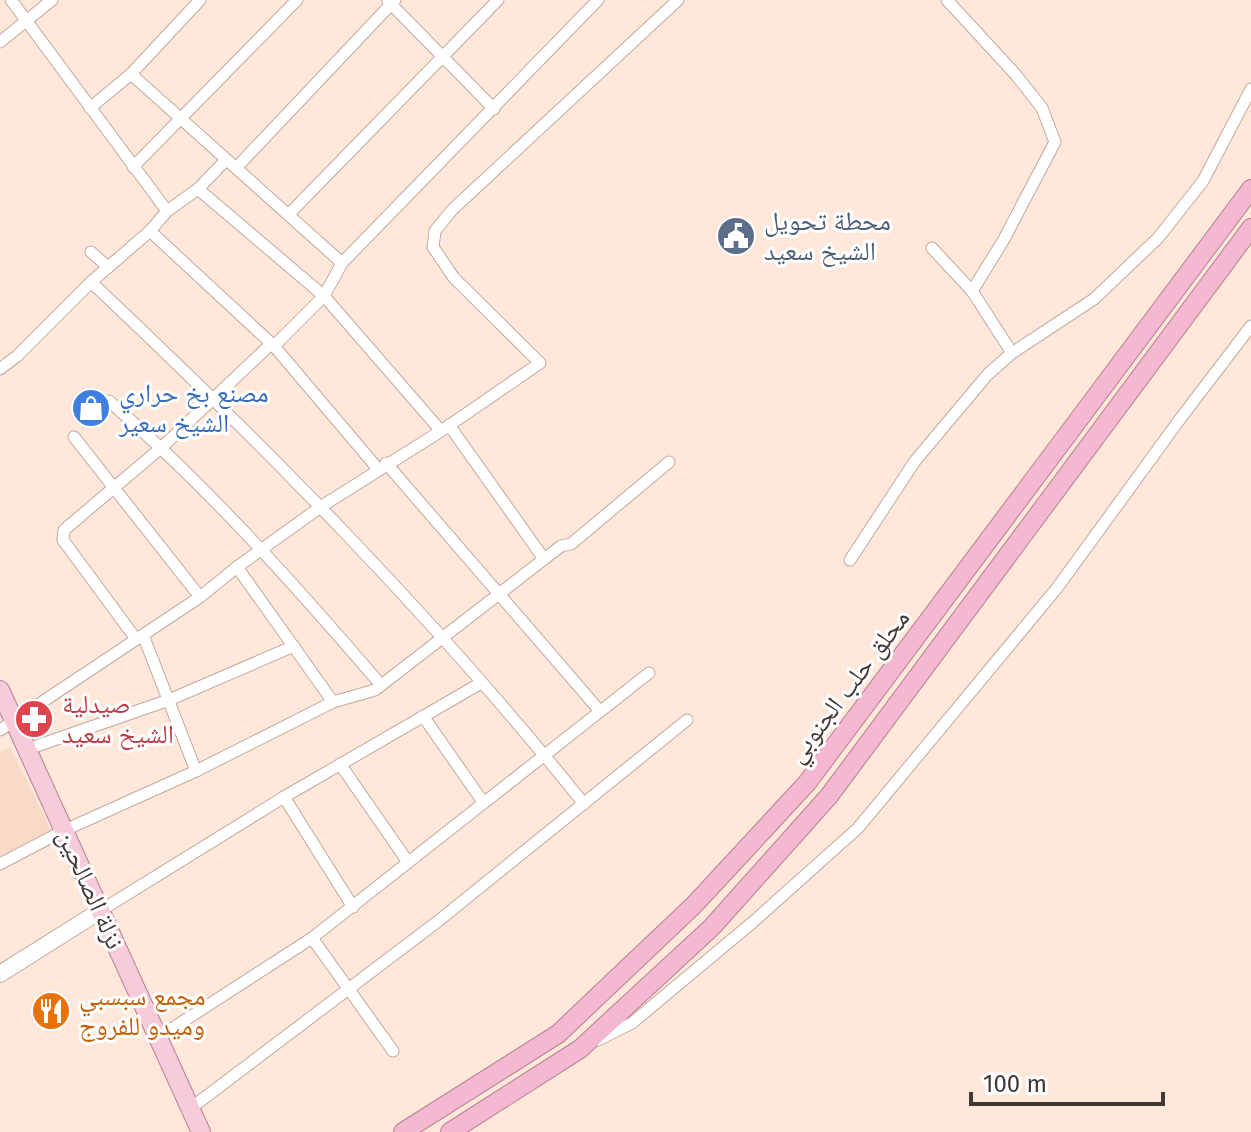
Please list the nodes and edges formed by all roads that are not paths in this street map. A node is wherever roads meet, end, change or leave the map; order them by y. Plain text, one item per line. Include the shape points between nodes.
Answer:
1 (11, 0) edge
2 (52, 0) edge
3 (200, 0) edge
4 (297, 0) edge
5 (498, 0) edge
6 (598, 0) edge
7 (678, 0) edge
8 (947, 0) edge
9 (391, 1) edge
10 (27, 21) junction
11 (0, 42) edge
12 (443, 57) junction
13 (131, 74) junction
14 (1251, 89) edge
15 (90, 108) junction
16 (494, 109) junction
17 (180, 119) junction
18 (225, 161) junction
19 (133, 167) junction
20 (236, 168) junction
21 (198, 189) junction
22 (1251, 189) edge
23 (167, 211) junction
24 (289, 214) junction
25 (1251, 228) edge
26 (150, 231) junction
27 (932, 248) dead end
28 (91, 252) dead end
29 (342, 263) junction
30 (108, 267) junction
31 (91, 282) junction
32 (972, 291) junction
33 (324, 296) junction
34 (1251, 326) edge
35 (273, 345) junction
36 (1012, 353) junction
37 (0, 369) edge
38 (215, 398) junction
39 (109, 401) dead end
40 (445, 428) junction
41 (74, 437) dead end
42 (162, 447) junction
43 (669, 462) dead end
44 (382, 466) junction
45 (114, 489) junction
46 (322, 506) junction
47 (263, 549) junction
48 (544, 559) junction
49 (850, 560) dead end
50 (237, 567) junction
51 (498, 593) junction
52 (200, 597) junction
53 (140, 637) junction
54 (440, 638) junction
55 (294, 646) junction
56 (649, 673) dead end
57 (481, 683) junction
58 (381, 685) junction
59 (0, 690) edge
60 (169, 700) junction
61 (333, 702) junction
62 (599, 710) junction
63 (423, 716) junction
64 (687, 720) dead end
65 (6, 726) edge
66 (25, 750) junction
67 (544, 755) junction
68 (340, 764) junction
69 (196, 771) junction
70 (284, 797) junction
71 (483, 802) junction
72 (584, 804) junction
73 (65, 830) junction
74 (408, 862) junction
75 (0, 864) edge
76 (353, 907) junction
77 (100, 911) junction
78 (312, 938) junction
79 (0, 974) edge
80 (349, 989) junction
81 (159, 1037) junction
82 (580, 1049) junction
83 (393, 1051) dead end
84 (191, 1108) junction
85 (201, 1132) edge
86 (403, 1132) edge
87 (450, 1132) edge

1 - 10 street
2 - 10 street
3 - 13 street
4 - 17 street
5 - 12 street
6 - 16 street
7 - 40 street via 435,231 433,247 454,278 540,363
8 - 32 street via 1042,108 1055,142
9 - 12 street
9 - 20 street
10 - 11 street
10 - 15 street
12 - 16 street
12 - 24 street
13 - 15 street
13 - 17 street
14 - 36 street via 1203,181 1158,238 1094,299
15 - 19 street
16 - 29 street
17 - 18 street
17 - 19 street
18 - 20 street
18 - 21 street
19 - 23 street
20 - 24 street
21 - 23 street
21 - 33 street
22 - 86 highway, محلق حلب الجنوبي via 807,783 694,905 558,1034
23 - 26 street
24 - 29 street
25 - 82 highway, محلق حلب الجنوبي via 829,796 712,927
26 - 30 street
26 - 35 street
27 - 32 street
28 - 30 street
29 - 33 street
30 - 31 street
31 - 37 street
31 - 38 street
32 - 36 street
33 - 35 street
33 - 40 street
34 - 82 street via 1057,588 858,828 632,1023
35 - 38 street
35 - 44 street
36 - 49 street via 958,406
38 - 42 street
38 - 46 street
39 - 42 street
40 - 44 street
40 - 48 street
41 - 45 street
42 - 45 street
42 - 47 street
43 - 48 street via 571,544
44 - 46 street
44 - 51 street
45 - 52 street
45 - 53 street via 62,535
46 - 47 street
46 - 54 street
47 - 50 street
47 - 58 street
48 - 51 street
50 - 52 street
50 - 55 street
51 - 54 street
51 - 62 street
52 - 53 street
53 - 60 street
53 - 65 street
54 - 57 street
54 - 58 street
55 - 60 street
55 - 61 street
56 - 62 street
57 - 63 street
57 - 67 street
58 - 61 street
59 - 65 main road, نزلة الصالحين
60 - 66 street
60 - 69 street
61 - 69 street
62 - 67 street
63 - 68 street
63 - 71 street
64 - 72 street
65 - 66 main road, نزلة الصالحين
66 - 73 main road, نزلة الصالحين
67 - 71 street
67 - 72 street
68 - 70 street
68 - 74 street
69 - 73 street
70 - 76 street
70 - 77 street
71 - 74 street
72 - 80 street
73 - 75 street
73 - 77 main road, نزلة الصالحين
74 - 76 street
76 - 78 street
77 - 79 main road
77 - 81 main road, نزلة الصالحين
78 - 80 street
78 - 81 street
80 - 83 street
80 - 84 street
81 - 84 main road, نزلة الصالحين
82 - 87 highway, محلق حلب الجنوبي
84 - 85 main road, نزلة الصالحين

